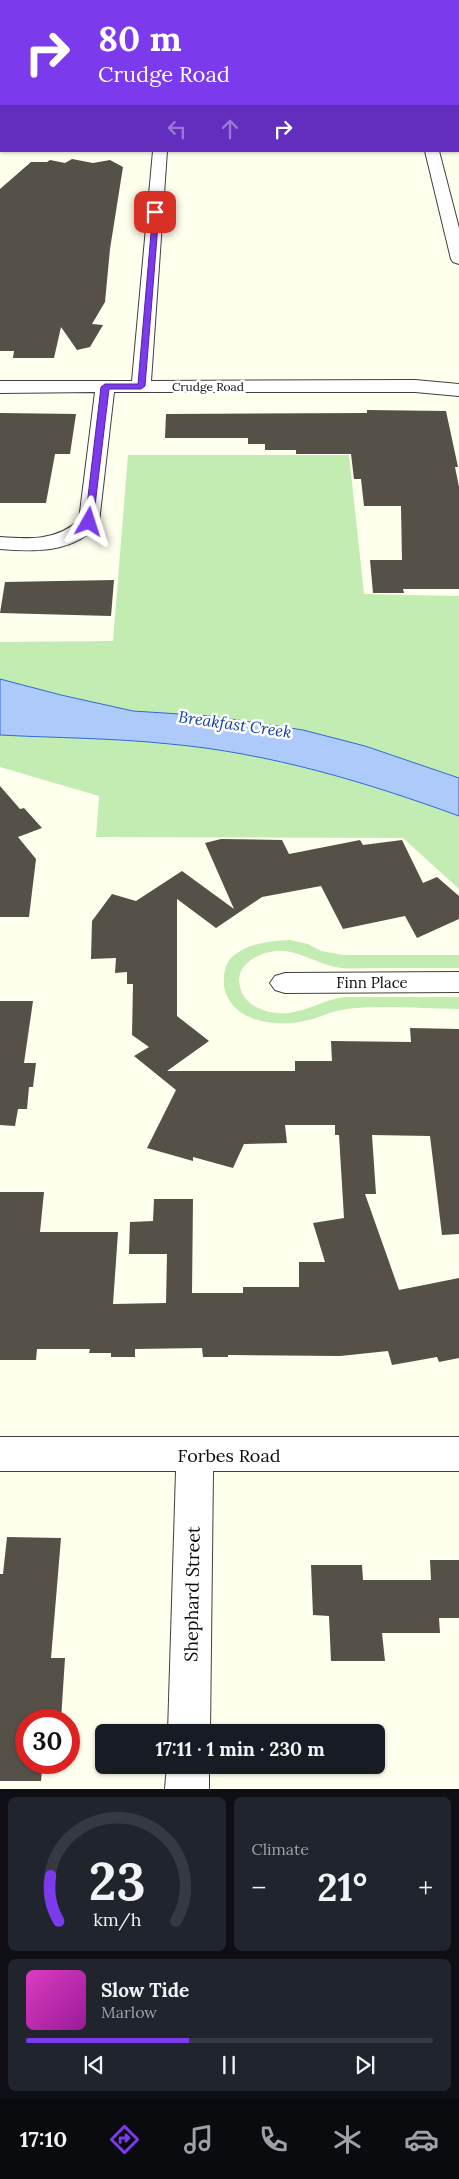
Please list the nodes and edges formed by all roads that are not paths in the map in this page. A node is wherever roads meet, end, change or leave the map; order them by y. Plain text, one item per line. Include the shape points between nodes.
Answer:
1 (160, 152) edge
2 (432, 152) edge
3 (459, 259) edge
4 (459, 380) edge
5 (0, 386) edge
6 (141, 386) junction
7 (415, 386) junction
8 (105, 387) junction
9 (459, 390) edge
10 (0, 543) edge
11 (285, 982) dead end
12 (459, 982) edge
13 (0, 1454) edge
14 (459, 1454) edge
15 (195, 1455) junction
16 (189, 1724) edge
17 (188, 1774) edge
18 (187, 1789) edge

1 - 6 street
2 - 3 street
4 - 7 street, Crudge Road
5 - 8 street, Crudge Road
6 - 7 street, Crudge Road
6 - 8 street, Crudge Road
7 - 9 street, Crudge Road
8 - 10 street via 89,522 70,538 53,542
11 - 12 street, Finn Place
13 - 15 street, Forbes Road
14 - 15 street, Forbes Road
15 - 16 street, Shephard Street
17 - 18 street

